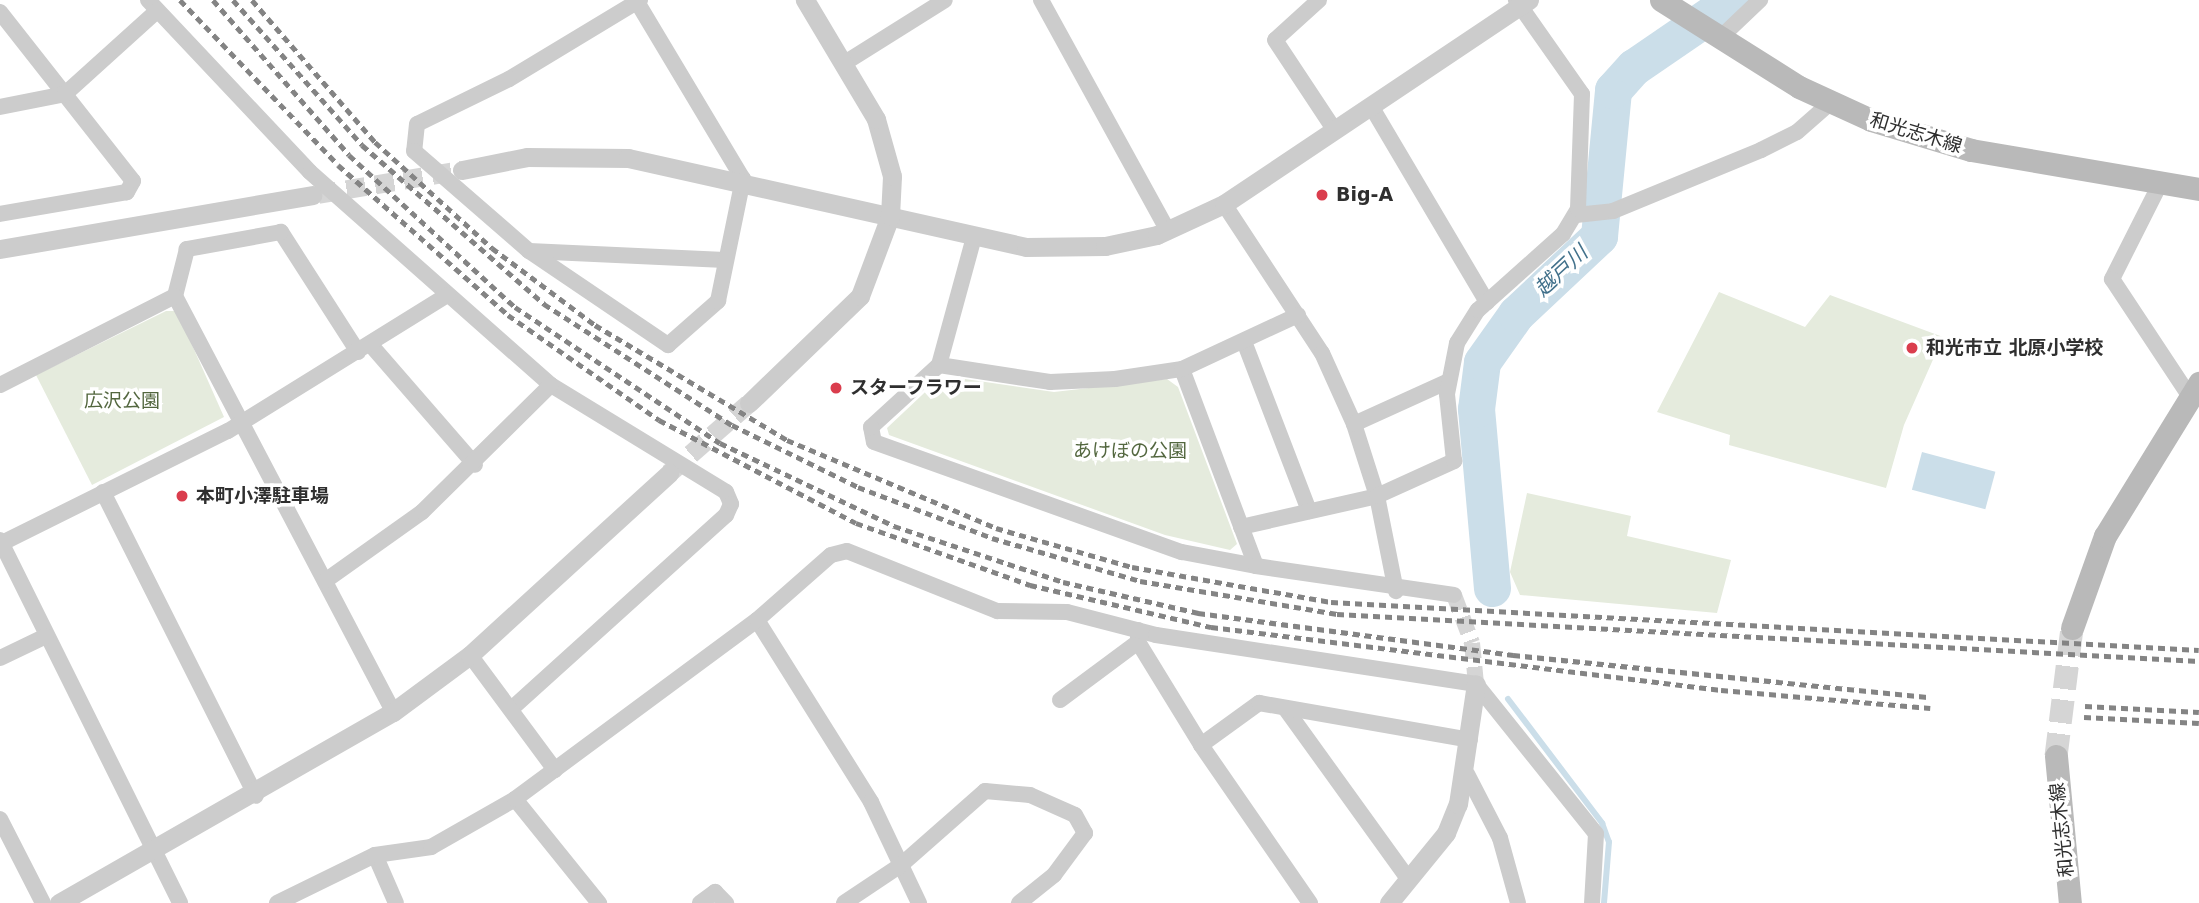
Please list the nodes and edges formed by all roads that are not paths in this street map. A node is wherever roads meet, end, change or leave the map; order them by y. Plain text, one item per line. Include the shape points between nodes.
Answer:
1 (805, 0) edge
2 (945, 0) edge
3 (1319, 0) edge
4 (1661, 0) edge
5 (1760, 0) edge
6 (638, 1) edge
7 (1046, 2) edge
8 (1522, 2) edge
9 (153, 6) edge
10 (0, 12) edge
11 (1713, 35) junction
12 (843, 64) junction
13 (65, 94) junction
14 (1830, 103) junction
15 (1371, 106) junction
16 (0, 107) edge
17 (1334, 129) junction
18 (462, 170) tunnel mouth
19 (743, 179) junction
20 (2161, 182) junction
21 (2199, 189) edge
22 (312, 195) tunnel mouth
23 (1224, 204) junction
24 (0, 214) edge
25 (1584, 215) junction
26 (890, 216) junction
27 (1168, 231) junction
28 (974, 237) junction
29 (0, 249) edge
30 (529, 251) junction
31 (725, 260) junction
32 (447, 295) junction
33 (175, 296) junction
34 (1487, 302) junction
35 (1298, 315) junction
36 (1245, 344) junction
37 (364, 348) junction
38 (939, 365) junction
39 (1182, 369) junction
40 (1448, 381) junction
41 (0, 385) edge
42 (551, 385) junction
43 (2193, 400) edge
44 (749, 403) tunnel mouth
45 (242, 422) junction
46 (1354, 424) junction
47 (475, 465) junction
48 (669, 473) tunnel mouth
49 (103, 492) junction
50 (1377, 496) junction
51 (1309, 511) junction
52 (1241, 527) junction
53 (1, 541) edge
54 (1255, 566) junction
55 (325, 581) junction
56 (1396, 591) junction
57 (1454, 595) dead end
58 (757, 620) junction
59 (2072, 628) tunnel mouth
60 (46, 636) junction
61 (1138, 636) junction
62 (470, 655) junction
63 (0, 658) edge
64 (1476, 684) junction
65 (1060, 700) dead end
66 (1285, 708) junction
67 (511, 709) junction
68 (393, 712) junction
69 (1470, 740) junction
70 (1202, 745) junction
71 (2056, 757) tunnel mouth
72 (555, 770) junction
73 (1467, 774) junction
74 (256, 796) junction
75 (515, 799) junction
76 (0, 819) edge
77 (153, 850) junction
78 (375, 855) junction
79 (901, 864) junction
80 (1409, 880) junction
81 (43, 903) edge
82 (59, 903) edge
83 (180, 903) edge
84 (277, 903) edge
85 (396, 903) edge
86 (599, 903) edge
87 (700, 903) edge
88 (726, 903) edge
89 (844, 903) edge
90 (919, 903) edge
91 (1019, 903) edge
92 (1310, 903) edge
93 (1389, 903) edge
94 (1518, 903) edge
95 (1592, 903) edge
96 (2070, 903) edge

1 - 12 street
2 - 12 street
3 - 17 street via 1276,40
4 - 11 main road, 和光志木線
5 - 11 street
6 - 19 street
6 - 30 street via 509,79 417,124 414,151
7 - 27 street
8 - 15 street
8 - 25 street via 1582,94
9 - 13 street
9 - 32 street via 310,172
10 - 13 street
11 - 14 main road, 和光志木線
12 - 26 street via 889,156
13 - 16 street
13 - 24 street via 133,181 127,192
14 - 20 main road, 和光志木線 via 1971,150
14 - 25 street via 1797,132 1613,211
15 - 17 street
15 - 34 street
17 - 23 street
18 - 19 street via 578,155 628,158
19 - 26 street
19 - 31 street
20 - 21 main road, 和光志木線
20 - 43 street via 2112,279
22 - 29 street
23 - 27 street
23 - 35 street
25 - 34 street
26 - 28 street
26 - 44 street via 860,296
27 - 28 street via 1071,249
28 - 38 street
30 - 31 street
30 - 31 street via 668,345 718,301
32 - 37 street
32 - 42 street
33 - 37 street via 187,249 281,232
33 - 41 street
33 - 45 street
34 - 40 street via 1457,344
35 - 36 street
35 - 46 street
36 - 39 street
36 - 51 street
37 - 45 street
37 - 47 street
38 - 39 street via 1050,382
38 - 54 street via 871,427 874,442 1182,552
39 - 52 street
40 - 46 street
40 - 50 street via 1454,461
42 - 47 street
42 - 67 street via 726,492 732,504
43 - 59 main road via 2105,536
45 - 49 street
45 - 55 street
46 - 50 street
47 - 55 street
48 - 62 street
49 - 53 street
49 - 74 street
50 - 51 street
50 - 56 street
51 - 52 street
52 - 54 street
53 - 60 street
54 - 56 street
55 - 68 street
56 - 57 street
58 - 61 street via 831,555 847,551 997,611 1067,612
58 - 72 street
58 - 79 street via 871,802
60 - 63 street
60 - 77 street
61 - 64 street
61 - 65 street
61 - 70 street
62 - 67 street
62 - 68 street
64 - 69 street
64 - 95 street via 1596,834
66 - 69 street
66 - 70 street via 1259,703
66 - 80 street
67 - 72 street
68 - 74 street
69 - 73 street
70 - 92 street
71 - 96 main road, 和光志木線
72 - 75 street
73 - 80 street via 1446,833
73 - 94 street via 1500,838
74 - 77 street
75 - 78 street via 431,847
75 - 86 street
76 - 81 street
77 - 82 street
77 - 83 street
78 - 84 street
78 - 85 street
79 - 89 street
79 - 90 street
79 - 91 street via 985,791 1030,795 1075,815 1085,833 1054,875
80 - 93 street
87 - 88 street via 715,892

